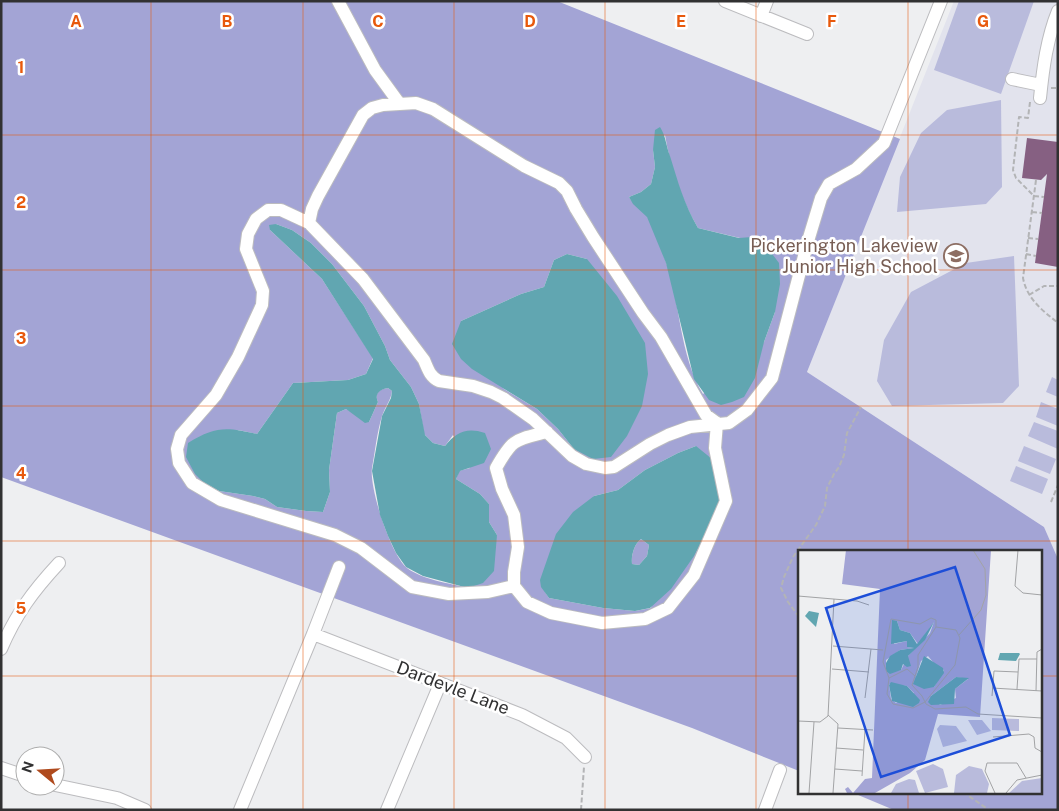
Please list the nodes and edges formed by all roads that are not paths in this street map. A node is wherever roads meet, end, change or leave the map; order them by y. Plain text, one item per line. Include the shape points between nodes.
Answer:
1 (338, 1) edge
2 (725, 1) edge
3 (766, 1) edge
4 (941, 1) edge
5 (1058, 11) edge
6 (761, 16) junction
7 (807, 34) dead end
8 (1012, 78) dead end
9 (399, 103) junction
10 (309, 223) junction
11 (716, 423) junction
12 (547, 432) junction
13 (59, 563) dead end
14 (338, 567) dead end
15 (514, 586) junction
16 (313, 634) junction
17 (1, 649) edge
18 (440, 684) junction
19 (585, 757) road end
20 (1, 768) edge
21 (780, 770) dead end
22 (15, 773) edge
23 (65, 787) edge
24 (145, 810) edge
25 (240, 810) edge
26 (387, 810) edge
27 (765, 810) edge

1 - 9 street via 375,70
2 - 6 street
3 - 6 street
4 - 11 street via 884,143 856,169 829,184 821,198 772,378 747,410 728,423
5 - 8 street via 1050,32 1041,91
6 - 7 street
9 - 10 street via 372,108 363,115 318,196
9 - 11 street via 416,103 433,110 524,166 559,182 661,337 706,415
10 - 12 street via 363,279 424,360 434,379 491,392 519,408
10 - 15 street via 281,210 268,210 256,219 248,234 246,249 263,291 262,305 216,395 181,435 176,449 179,462 192,483 221,500 335,535 361,548 412,587 449,594 488,592
11 - 12 street via 668,435 605,468 586,464 572,456
11 - 15 street via 716,448 726,501 694,575 668,608 645,619 602,623 551,613 527,602
12 - 15 street via 516,440 496,468 514,515 518,547
13 - 17 street via 35,589 11,625
14 - 16 street
16 - 18 street, Dardevle Lane
16 - 25 street
18 - 19 street, Dardevle Lane via 522,715 566,738
18 - 26 street
20 - 22 street
21 - 27 street
23 - 24 street via 117,798

